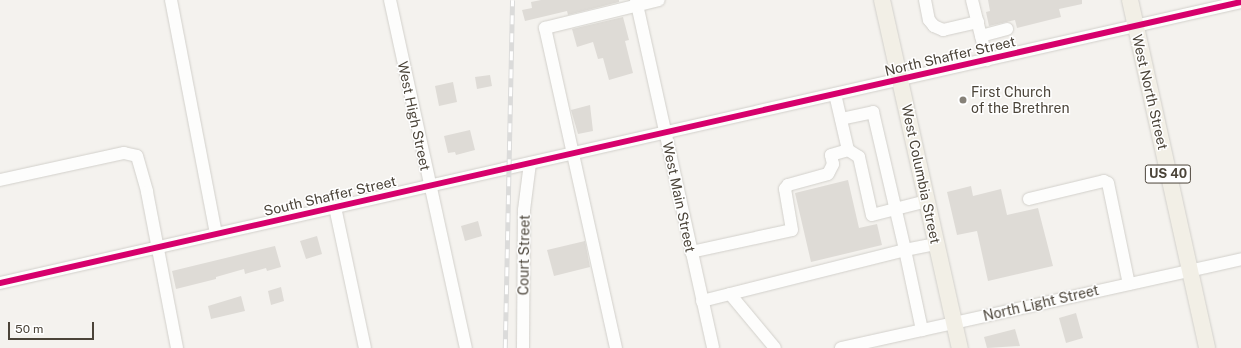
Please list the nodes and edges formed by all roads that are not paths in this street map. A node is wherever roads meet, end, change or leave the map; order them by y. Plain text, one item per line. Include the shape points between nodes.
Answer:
1 (171, 0) edge
2 (390, 0) edge
3 (658, 0) edge
4 (882, 0) edge
5 (925, 0) edge
6 (972, 0) edge
7 (1130, 0) edge
8 (1241, 2) edge
9 (637, 3) edge
10 (978, 22) junction
11 (1136, 26) junction
12 (1007, 29) dead end
13 (981, 36) junction
14 (987, 60) junction
15 (900, 79) junction
16 (835, 94) junction
17 (841, 119) junction
18 (665, 133) junction
19 (848, 150) junction
20 (573, 154) junction
21 (530, 163) junction
22 (0, 180) edge
23 (429, 186) junction
24 (1029, 199) dead end
25 (927, 202) junction
26 (335, 208) junction
27 (896, 209) junction
28 (216, 234) junction
29 (937, 244) junction
30 (158, 247) junction
31 (905, 250) junction
32 (691, 252) junction
33 (1241, 259) edge
34 (1190, 270) junction
35 (0, 283) edge
36 (1129, 284) junction
37 (730, 294) junction
38 (702, 301) junction
39 (954, 323) junction
40 (922, 330) junction
41 (177, 348) edge
42 (366, 348) edge
43 (466, 348) edge
44 (523, 348) edge
45 (616, 348) edge
46 (713, 348) edge
47 (775, 348) edge
48 (841, 348) edge
49 (960, 348) edge
50 (1207, 348) edge

1 - 28 street
2 - 23 street, West High Street
3 - 9 street
4 - 15 main road, West Columbia Street
5 - 10 street via 929,20 943,30
6 - 10 street
7 - 11 main road, West North Street / US 40
8 - 11 street, North Shaffer Street
9 - 18 street, West Main Street
9 - 20 street via 545,28
10 - 13 street
11 - 14 street, North Shaffer Street
11 - 34 main road, West North Street / US 40
12 - 13 street
13 - 14 street
14 - 15 street, North Shaffer Street
15 - 16 street, North Shaffer Street
15 - 25 main road, West Columbia Street
16 - 17 street
16 - 18 street, North Shaffer Street
17 - 19 street
17 - 27 street via 873,112
18 - 20 street, South Shaffer Street
18 - 32 street, West Main Street
19 - 27 street via 859,157 872,215
19 - 32 street via 831,155 833,164 828,174 788,184 784,189 792,230
20 - 21 street, South Shaffer Street
20 - 45 street
21 - 23 street, South Shaffer Street
21 - 44 street, Court Street via 524,210
22 - 30 street via 132,153 137,156 140,163
23 - 26 street, South Shaffer Street
23 - 43 street, West High Street
24 - 36 street via 1104,181 1108,183
25 - 27 street
25 - 29 main road, West Columbia Street
26 - 28 street, South Shaffer Street
26 - 42 street
27 - 31 street
28 - 30 street, South Shaffer Street
29 - 31 street
29 - 39 main road, West Columbia Street
30 - 35 street, South Shaffer Street
30 - 41 street
31 - 37 street
31 - 40 street
32 - 38 street, West Main Street
33 - 34 street, North Light Street
34 - 36 street, North Light Street
34 - 50 main road, West North Street / US 40
36 - 39 street, North Light Street
37 - 38 street
37 - 47 street
38 - 46 street, West Main Street
39 - 40 street, North Light Street
39 - 49 main road, West Columbia Street
40 - 48 street, North Light Street

